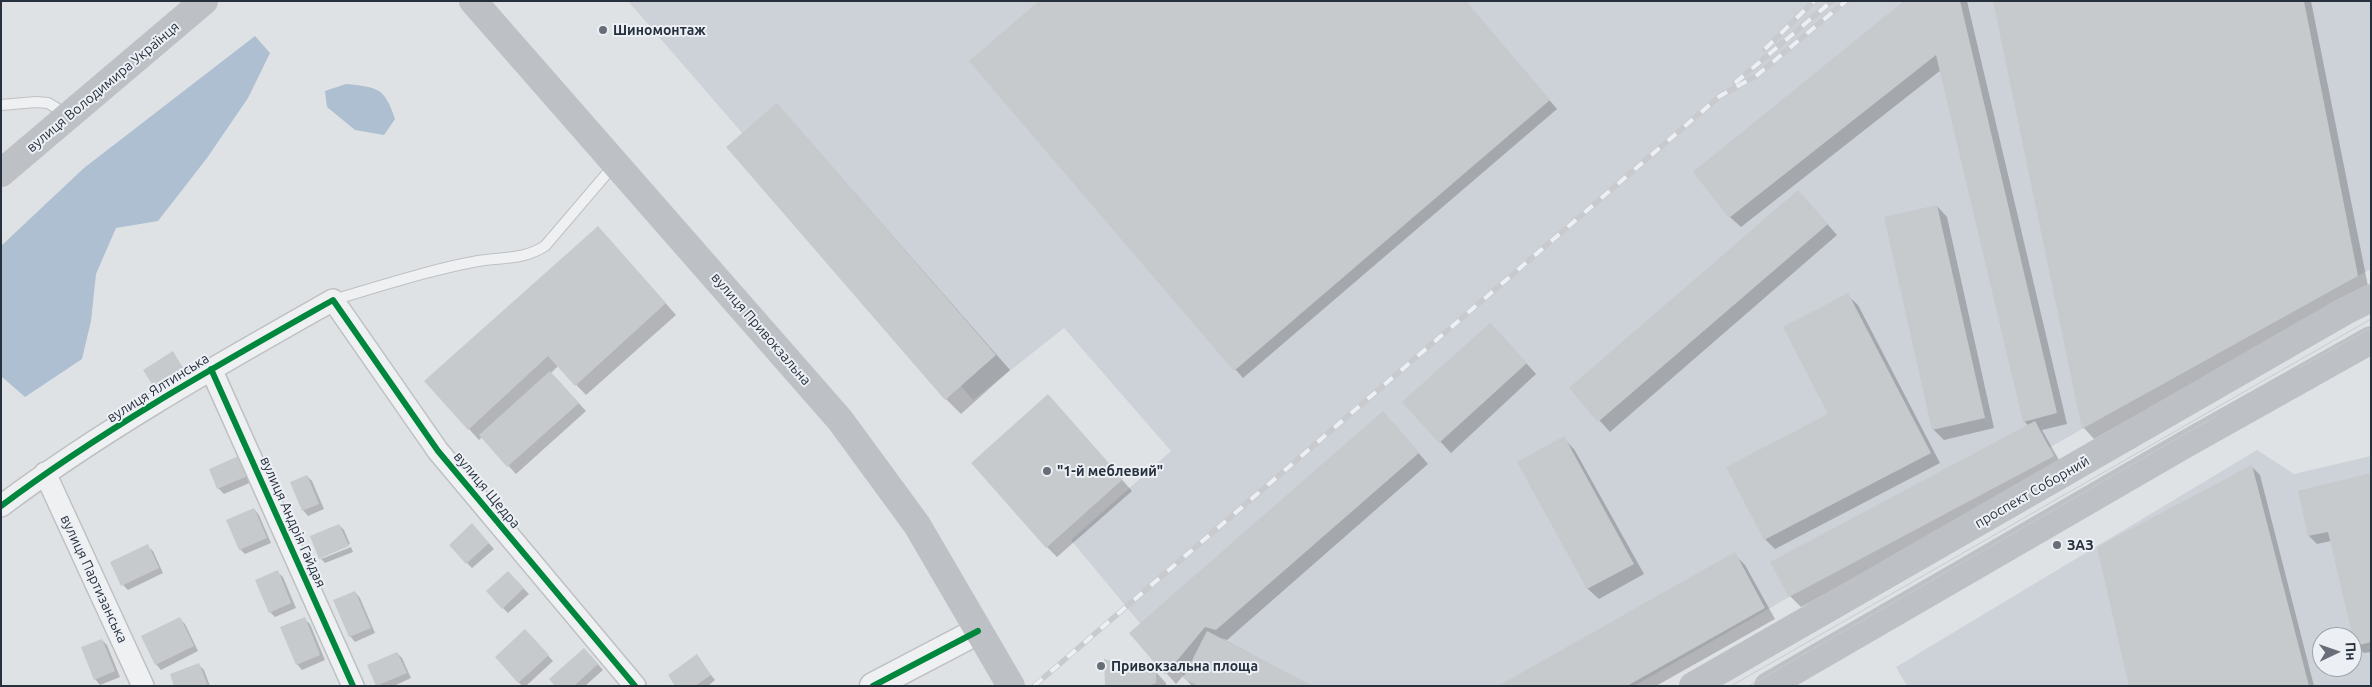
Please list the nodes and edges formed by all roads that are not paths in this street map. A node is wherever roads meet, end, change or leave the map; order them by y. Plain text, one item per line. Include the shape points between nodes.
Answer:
1 (204, 1) edge
2 (473, 3) edge
3 (1, 105) edge
4 (69, 115) junction
5 (615, 164) junction
6 (1, 172) edge
7 (2371, 298) edge
8 (333, 300) junction
9 (2371, 340) edge
10 (211, 369) junction
11 (45, 473) junction
12 (1, 506) edge
13 (978, 631) junction
14 (142, 686) edge
15 (353, 686) edge
16 (635, 686) edge
17 (873, 686) edge
18 (1011, 686) edge
19 (1693, 686) edge
20 (1768, 686) edge

1 - 4 main road, вулиця Володимира Українця
2 - 5 main road, вулиця Привокзальна
3 - 4 lane via 48,103
4 - 6 main road, вулиця Володимира Українця
5 - 8 lane via 545,246 533,254 480,261
5 - 13 main road, вулиця Привокзальна via 840,420 917,525
7 - 19 main road, проспект Соборний
8 - 10 street, вулиця Ялтинська
8 - 16 street, вулиця Щедра via 438,451
9 - 20 main road
10 - 11 street, вулиця Ялтинська
10 - 15 street, вулиця Андрія Гайдая
11 - 12 street, вулиця Ялтинська
11 - 14 street, вулиця Партизанська
13 - 17 street
13 - 18 main road, вулиця Привокзальна

